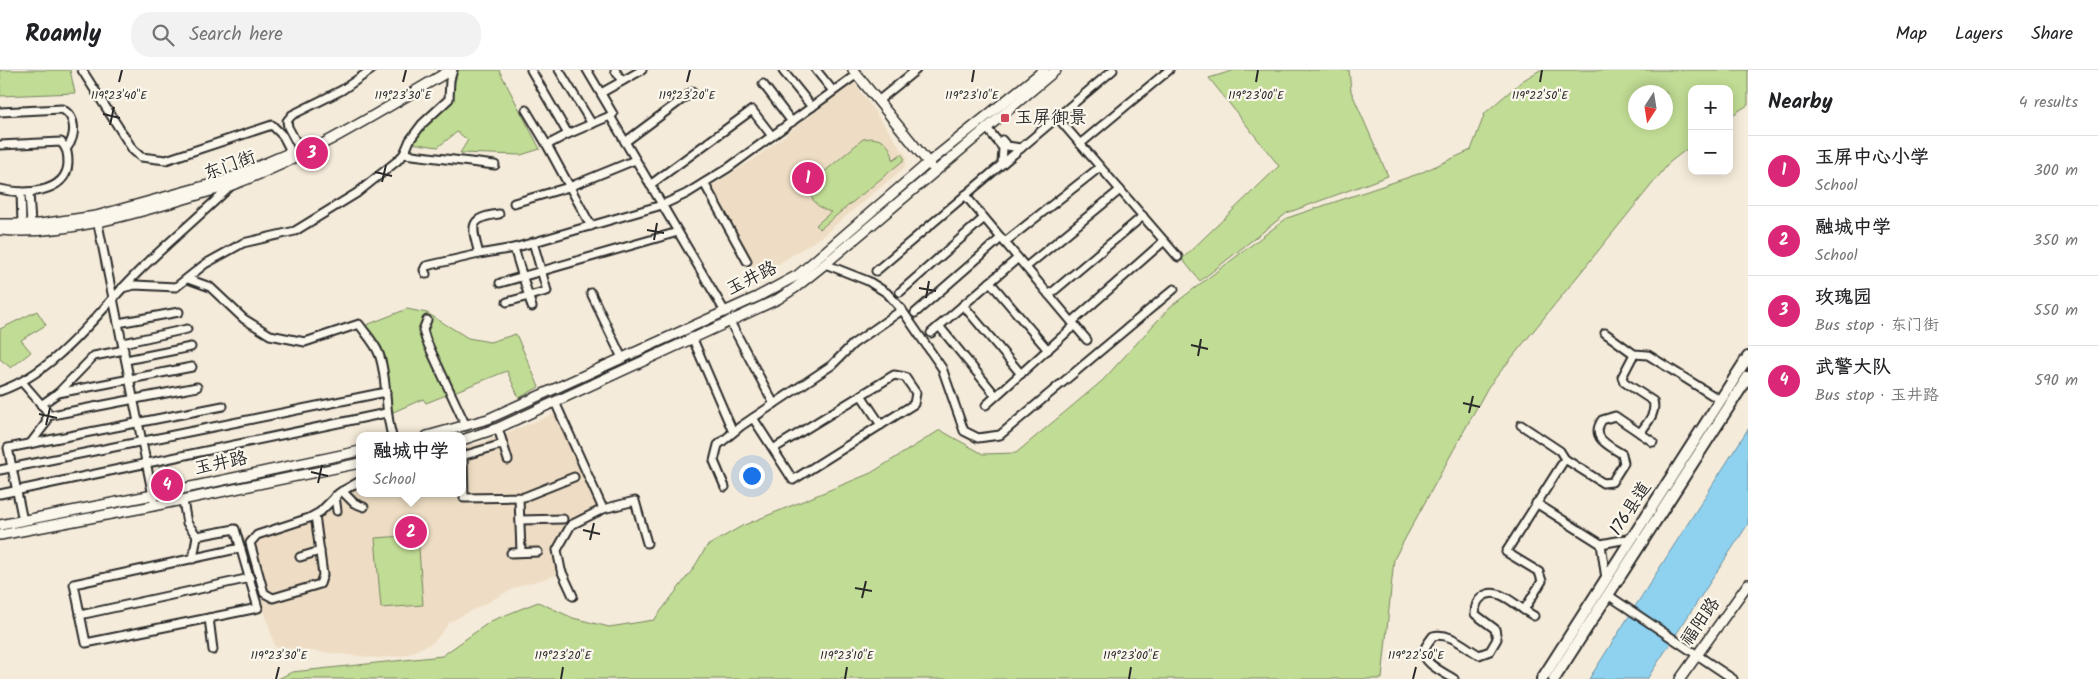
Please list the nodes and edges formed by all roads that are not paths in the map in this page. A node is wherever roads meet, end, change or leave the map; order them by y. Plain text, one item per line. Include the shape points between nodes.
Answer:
1 (82, 70) edge
2 (371, 70) edge
3 (441, 70) edge
4 (452, 70) edge
5 (531, 70) edge
6 (559, 70) edge
7 (587, 70) edge
8 (615, 70) edge
9 (642, 70) edge
10 (816, 70) edge
11 (916, 70) edge
12 (1044, 70) edge
13 (1056, 70) edge
14 (1112, 70) edge
15 (1168, 70) edge
16 (783, 71) edge
17 (855, 72) edge
18 (622, 82) junction
19 (763, 84) dead end
20 (833, 91) junction
21 (692, 92) dead end
22 (601, 93) junction
23 (878, 101) junction
24 (812, 107) junction
25 (526, 110) dead end
26 (0, 112) edge
27 (610, 116) junction
28 (1057, 117) junction
29 (792, 122) junction
30 (592, 124) junction
31 (988, 126) junction
32 (568, 134) junction
33 (772, 136) junction
34 (625, 142) junction
35 (1080, 144) junction
36 (0, 145) edge
37 (547, 145) junction
38 (67, 148) junction
39 (1021, 148) junction
40 (296, 153) junction
41 (404, 154) junction
42 (635, 160) junction
43 (1002, 164) junction
44 (495, 165) dead end
45 (931, 167) junction
46 (1100, 167) junction
47 (240, 175) junction
48 (704, 183) junction
49 (650, 185) junction
50 (232, 186) junction
51 (0, 190) edge
52 (1120, 190) junction
53 (21, 192) junction
54 (29, 192) junction
55 (965, 195) junction
56 (514, 202) dead end
57 (662, 205) junction
58 (499, 214) dead end
59 (1142, 216) junction
60 (984, 218) junction
61 (97, 219) junction
62 (0, 224) edge
63 (27, 224) junction
64 (591, 226) junction
65 (0, 230) edge
66 (678, 232) junction
67 (1003, 240) junction
68 (1164, 241) junction
69 (533, 242) junction
70 (514, 248) junction
71 (479, 254) junction
72 (1178, 257) dead end
73 (1018, 258) junction
74 (747, 261) dead end
75 (825, 264) junction
76 (1026, 267) junction
77 (541, 271) junction
78 (876, 271) dead end
79 (426, 274) dead end
80 (523, 276) junction
81 (188, 279) junction
82 (990, 282) junction
83 (500, 283) dead end
84 (122, 288) junction
85 (1174, 289) dead end
86 (900, 292) dead end
87 (591, 293) dead end
88 (1049, 295) junction
89 (529, 296) junction
90 (113, 298) junction
91 (507, 302) dead end
92 (963, 305) junction
93 (532, 307) dead end
94 (724, 310) junction
95 (902, 310) junction
96 (179, 312) dead end
97 (916, 312) dead end
98 (427, 320) dead end
99 (729, 320) junction
100 (118, 323) junction
101 (1073, 323) junction
102 (939, 326) junction
103 (187, 329) dead end
104 (931, 333) dead end
105 (1605, 333) dead end
106 (692, 338) junction
107 (1087, 340) dead end
108 (123, 347) junction
109 (191, 347) dead end
110 (1048, 350) junction
111 (1634, 354) junction
112 (1748, 357) edge
113 (622, 358) junction
114 (126, 360) junction
115 (1648, 360) dead end
116 (192, 366) dead end
117 (1021, 374) junction
118 (1680, 375) junction
119 (1748, 377) edge
120 (130, 378) junction
121 (22, 382) junction
122 (197, 387) dead end
123 (0, 391) edge
124 (58, 392) junction
125 (386, 392) junction
126 (861, 395) junction
127 (996, 396) junction
128 (134, 399) junction
129 (1720, 400) junction
130 (555, 402) junction
131 (774, 404) junction
132 (41, 405) junction
133 (986, 405) dead end
134 (223, 406) dead end
135 (386, 413) junction
136 (47, 416) junction
137 (753, 418) junction
138 (139, 423) junction
139 (881, 425) junction
140 (1522, 425) dead end
141 (466, 426) junction
142 (498, 428) junction
143 (391, 432) edge
144 (442, 432) edge
145 (733, 432) junction
146 (1640, 433) junction
147 (466, 439) edge
148 (142, 442) junction
149 (1653, 442) dead end
150 (30, 444) junction
151 (503, 444) junction
152 (773, 449) junction
153 (356, 452) edge
154 (466, 455) edge
155 (1565, 459) junction
156 (508, 460) dead end
157 (147, 462) junction
158 (356, 464) edge
159 (12, 468) junction
160 (0, 470) edge
161 (574, 477) dead end
162 (356, 483) edge
163 (725, 487) dead end
164 (17, 490) junction
165 (342, 491) junction
166 (0, 494) edge
167 (153, 495) junction
168 (335, 496) junction
169 (464, 497) edge
170 (519, 498) junction
171 (183, 500) junction
172 (1536, 503) junction
173 (155, 506) junction
174 (364, 508) dead end
175 (603, 509) junction
176 (337, 511) dead end
177 (315, 515) junction
178 (563, 519) dead end
179 (520, 520) junction
180 (23, 521) junction
181 (0, 525) edge
182 (1634, 534) junction
183 (0, 535) edge
184 (197, 536) junction
185 (647, 543) dead end
186 (1601, 544) junction
187 (241, 548) junction
188 (320, 551) junction
189 (521, 552) junction
190 (538, 552) dead end
191 (511, 553) dead end
192 (300, 557) dead end
193 (193, 559) junction
194 (250, 578) junction
195 (1606, 579) junction
196 (1748, 584) edge
197 (1608, 595) junction
198 (573, 596) dead end
199 (1524, 610) junction
200 (80, 615) junction
201 (1534, 616) dead end
202 (209, 618) junction
203 (213, 650) dead end
204 (1697, 655) junction
205 (1454, 679) edge
206 (1542, 679) edge
207 (1554, 679) edge
208 (1680, 679) edge
209 (1732, 679) edge

1 - 40 street via 133,150 141,157 166,160 272,125
2 - 40 street via 342,90 292,115 287,121
3 - 40 street, 东门街
4 - 40 street, 东门街 via 334,137
4 - 41 street via 449,99 422,124
5 - 32 street
6 - 30 street
7 - 22 street
8 - 18 street
9 - 18 street
10 - 20 street
11 - 23 street
12 - 45 street, 玉井路
13 - 31 street, 玉井路
14 - 28 street
15 - 35 street
16 - 24 street
17 - 20 street
17 - 23 street
18 - 22 street
19 - 29 street
20 - 24 street
21 - 34 street
22 - 27 street via 613,114
23 - 45 street
24 - 29 street
25 - 37 street
26 - 38 street via 62,109 72,119 74,134
27 - 30 street
27 - 34 street
28 - 35 street
28 - 39 street
29 - 33 street
30 - 32 street
31 - 39 street via 1007,146
31 - 43 street via 1003,148
31 - 45 street, 玉井路
32 - 37 street
33 - 48 street
33 - 49 street via 752,110
34 - 42 street
35 - 46 street
36 - 38 street via 61,142
37 - 64 street
38 - 54 street via 68,168 62,180 51,187
39 - 43 street
40 - 47 street, 东门街
40 - 50 street, 东门街
41 - 44 street
41 - 81 street via 357,193 310,222 295,230 243,243 205,264
42 - 49 street
42 - 56 street via 569,187
43 - 55 street
45 - 75 street, 玉井路
45 - 94 street, 玉井路 via 798,275
46 - 52 street
46 - 67 street
47 - 50 street
47 - 61 street, 东门街
48 - 57 street
48 - 74 street
49 - 57 street
50 - 61 street, 东门街
50 - 84 street
51 - 53 street
52 - 59 street
52 - 76 street
53 - 54 street
53 - 63 street
54 - 63 street
55 - 60 street
55 - 78 street
57 - 64 street
57 - 66 street
58 - 71 street via 479,218 474,223
59 - 68 street
59 - 88 street
60 - 67 street
60 - 86 street
61 - 63 street, 东门街
61 - 65 street, 东门街 via 41,231
61 - 90 street
62 - 63 street, 东门街
64 - 69 street
66 - 77 street
66 - 94 street
67 - 73 street
67 - 97 street
68 - 72 street
68 - 101 street
69 - 70 street
69 - 77 street
70 - 71 street
70 - 80 street
71 - 79 street via 426,266
73 - 76 street
73 - 82 street
75 - 95 street via 868,280 887,293
75 - 99 street, 玉井路 via 778,300
76 - 88 street
77 - 80 street
77 - 89 street via 547,291
80 - 83 street
80 - 89 street
81 - 84 street via 176,287 135,285
81 - 125 street via 210,287 244,320 270,335 306,342 359,324 379,353
82 - 92 street
82 - 110 street
84 - 90 street
85 - 95 street via 1000,435 978,438 964,431 942,368
87 - 113 street
88 - 101 street
89 - 91 street
89 - 93 street
90 - 100 street
90 - 121 street via 43,369
92 - 102 street
92 - 117 street
94 - 113 street, 玉井路
95 - 131 street via 853,344 832,365
96 - 100 street
98 - 141 street via 423,330 426,340
99 - 106 street, 玉井路
99 - 131 street
100 - 108 street
101 - 107 street
101 - 110 street
102 - 104 street
102 - 127 street
103 - 108 street
105 - 111 street
106 - 130 street, 玉井路
106 - 145 street
108 - 114 street
108 - 124 street via 94,356
109 - 114 street
110 - 117 street
111 - 118 street via 1648,355
111 - 146 street via 1622,377 1624,382 1653,400 1655,407
112 - 129 main road, 176县道
113 - 141 street, 玉井路
114 - 120 street
115 - 118 street via 1670,374
116 - 120 street
117 - 127 street
118 - 129 street
119 - 197 main road, 176县道
120 - 124 street
120 - 128 street
121 - 123 street
121 - 132 street
122 - 128 street
124 - 132 street
125 - 135 street
125 - 148 street
126 - 139 street
126 - 139 street via 894,375 905,377 916,393 914,404
126 - 152 street
127 - 133 street
128 - 136 street
128 - 138 street
129 - 182 main road, 176县道
130 - 142 street, 玉井路
130 - 175 street
131 - 137 street
132 - 136 street
134 - 138 street
135 - 143 street
135 - 157 street
136 - 150 street via 46,423
137 - 145 street
137 - 152 street
138 - 148 street
138 - 150 street
139 - 152 street via 793,480
140 - 155 street via 1560,451
141 - 144 street, 玉井路
142 - 147 street, 玉井路
142 - 151 street
145 - 163 street via 718,446 714,461
146 - 149 street
146 - 155 street via 1615,416 1602,420 1598,426 1597,434 1601,441 1622,454 1624,463 1612,482 1603,483
148 - 157 street
148 - 159 street
150 - 159 street via 8,448
151 - 154 street
151 - 156 street
153 - 167 street, 玉井路
155 - 172 street
157 - 164 street
157 - 167 street
158 - 171 street, 玉井路
159 - 160 street
159 - 164 street
161 - 170 street
162 - 165 street
164 - 166 street
164 - 180 street
165 - 168 street
165 - 174 street
167 - 173 street
167 - 180 street, 玉井路
168 - 176 street
168 - 177 street
169 - 170 street
170 - 179 street
171 - 173 street, 玉井路
171 - 184 street via 187,523
172 - 186 street
172 - 199 street via 1506,552 1539,572 1542,581
173 - 183 street, 玉井路
175 - 185 street via 634,501
175 - 198 street via 571,526 557,550 561,570
177 - 188 street
177 - 188 street via 257,535 250,543 264,592 273,598 320,584 323,576
178 - 179 street
179 - 189 street
180 - 181 street, 玉井路
182 - 186 street via 1627,539
182 - 195 main road, 176县道
184 - 187 street via 235,529
184 - 193 street
186 - 195 street
187 - 193 street
187 - 194 street
188 - 192 street
189 - 190 street
189 - 191 street
193 - 200 street via 74,584
194 - 200 street
194 - 202 street via 258,608
195 - 206 main road, 176县道
196 - 204 street, 福阳路
197 - 204 street
197 - 207 main road, 176县道
199 - 201 street
199 - 205 street via 1496,592 1478,600 1475,614 1495,629 1497,639 1490,651 1479,656 1448,636 1433,636 1424,649 1424,656 1429,663
200 - 202 street via 86,644
202 - 203 street
204 - 208 street, 福阳路
204 - 209 street

